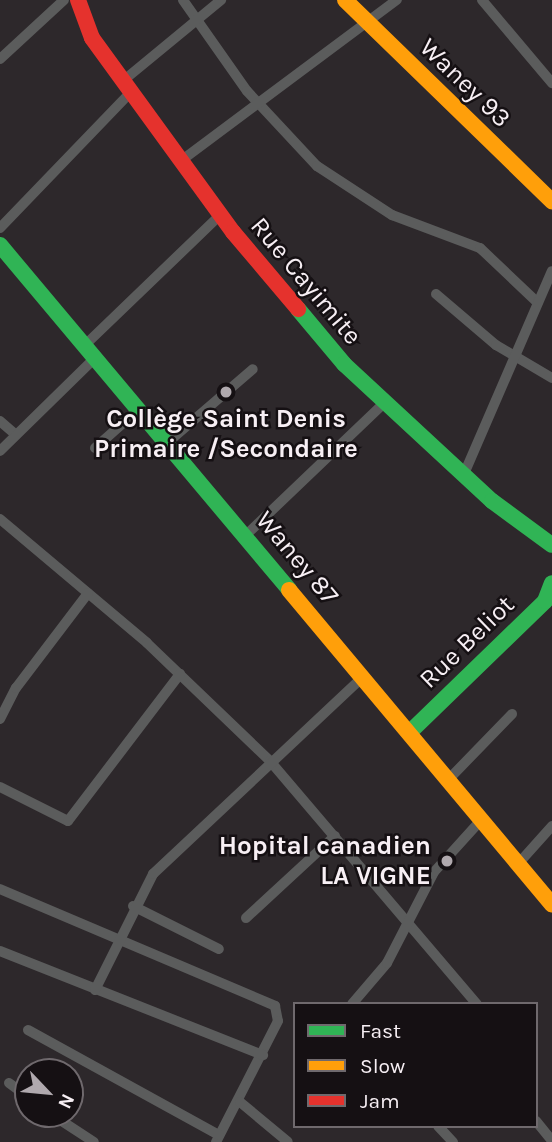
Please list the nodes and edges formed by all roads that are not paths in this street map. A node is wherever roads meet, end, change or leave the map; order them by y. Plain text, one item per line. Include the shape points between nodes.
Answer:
1 (64, 0) edge
2 (78, 0) edge
3 (183, 0) edge
4 (221, 0) edge
5 (345, 0) edge
6 (397, 0) edge
7 (482, 0) edge
8 (196, 23) junction
9 (370, 25) junction
10 (0, 59) edge
11 (552, 83) edge
12 (128, 86) junction
13 (260, 107) junction
14 (182, 160) junction
15 (552, 201) edge
16 (221, 214) junction
17 (0, 228) edge
18 (0, 245) edge
19 (552, 271) edge
20 (436, 294) dead end
21 (537, 302) junction
22 (89, 352) junction
23 (515, 356) junction
24 (253, 369) dead end
25 (552, 378) edge
26 (382, 405) junction
27 (139, 409) junction
28 (0, 421) edge
29 (16, 435) junction
30 (167, 443) junction
31 (95, 448) dead end
32 (0, 451) edge
33 (464, 474) junction
34 (0, 519) edge
35 (246, 535) junction
36 (552, 545) edge
37 (552, 583) edge
38 (88, 593) junction
39 (180, 674) junction
40 (364, 677) junction
41 (512, 714) dead end
42 (0, 719) edge
43 (410, 732) junction
44 (270, 761) junction
45 (447, 780) junction
46 (0, 787) edge
47 (481, 820) junction
48 (552, 827) edge
49 (335, 836) junction
50 (518, 864) junction
51 (0, 889) edge
52 (552, 905) edge
53 (133, 906) junction
54 (246, 918) dead end
55 (407, 923) junction
56 (119, 939) junction
57 (219, 948) dead end
58 (0, 951) edge
59 (95, 990) junction
60 (354, 1002) edge
61 (475, 1002) edge
62 (28, 1030) dead end
63 (263, 1055) junction
64 (9, 1083) dead end
65 (14, 1087) edge
66 (240, 1102) junction
67 (538, 1124) edge
68 (72, 1128) edge
69 (440, 1128) edge
70 (218, 1139) edge
71 (552, 1141) edge
72 (94, 1142) edge
73 (288, 1142) edge
74 (453, 1142) edge

1 - 10 street
2 - 12 street, Rue Cayimite via 92,38
3 - 8 street
4 - 8 street
5 - 9 street, Waney 93
6 - 9 street
7 - 11 street
8 - 12 street
8 - 13 street
9 - 13 street
9 - 15 street, Waney 93
12 - 14 street, Rue Cayimite
12 - 17 street
13 - 14 street
13 - 21 street via 317,166 392,215 480,248
14 - 16 street, Rue Cayimite
16 - 22 street
16 - 26 street, Rue Cayimite
18 - 22 street, Waney 87
19 - 21 street
20 - 23 street
21 - 23 street
22 - 27 street, Waney 87
22 - 29 street
23 - 25 street
23 - 33 street
24 - 30 street
26 - 33 street, Rue Cayimite
26 - 35 street
27 - 30 street, Waney 87
27 - 31 street
28 - 29 street
29 - 32 street
30 - 35 street, Waney 87
33 - 36 street, Rue Cayimite
34 - 38 street
35 - 40 street, Waney 87
37 - 43 street, Rue Beliot via 545,601
38 - 39 street
38 - 42 street via 16,688
39 - 44 street
39 - 46 street via 68,821
40 - 43 street, Waney 87
40 - 44 street
41 - 45 street
43 - 45 street, Waney 87
44 - 49 street
44 - 53 street via 153,874
45 - 47 street, Waney 87
47 - 50 street, Waney 87
47 - 55 street via 435,872
48 - 50 street
49 - 54 street
49 - 55 street
50 - 52 street, Waney 87
51 - 56 street
53 - 56 street
53 - 57 street
55 - 60 street via 387,963
55 - 61 street
56 - 59 street
56 - 63 street via 275,1006 278,1021
58 - 59 street
59 - 63 street
62 - 70 street
63 - 66 street
64 - 65 street
66 - 70 street
66 - 73 street
67 - 71 street
68 - 72 street
69 - 74 street

